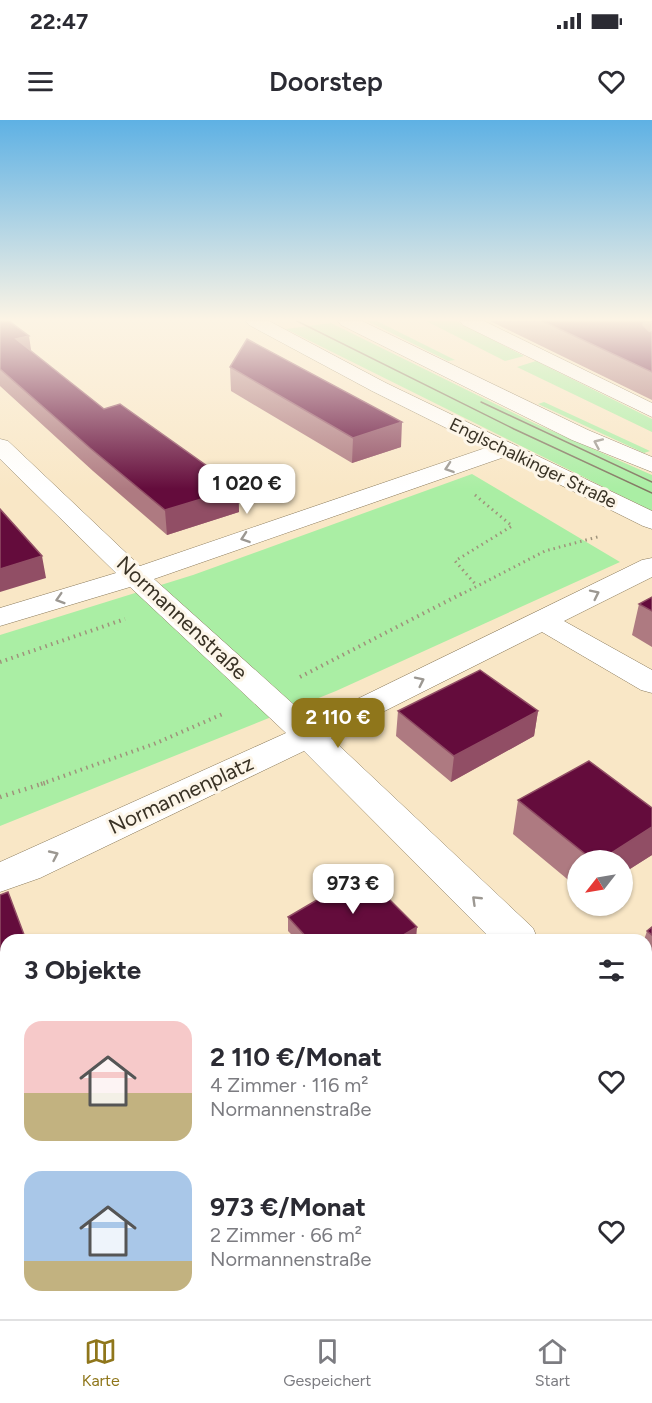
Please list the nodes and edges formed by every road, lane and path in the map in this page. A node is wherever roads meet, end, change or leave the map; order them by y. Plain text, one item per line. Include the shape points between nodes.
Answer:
1 (364, 377) edge
2 (461, 377) edge
3 (583, 377) edge
4 (652, 411) edge
5 (0, 446) edge
6 (505, 449) junction
7 (652, 465) edge
8 (469, 491) dead end
9 (652, 521) edge
10 (610, 534) dead end
11 (652, 566) edge
12 (137, 576) junction
13 (477, 586) junction
14 (166, 606) junction
15 (0, 617) edge
16 (543, 620) junction
17 (0, 662) edge
18 (652, 683) edge
19 (266, 694) junction
20 (308, 735) junction
21 (0, 797) edge
22 (0, 877) edge
23 (512, 934) edge

1 - 6 street, Englschalkinger Straße
7 -> 2 street
3 - 4 street
5 - 12 street, Normannenstraße
6 - 9 street, Englschalkinger Straße
6 -> 12 street
8 - 13 path via 512,526 455,561
10 - 13 path via 545,551
16 -> 11 street, Normannenplatz
12 - 14 street, Normannenstraße
12 -> 15 street
13 - 19 path
14 - 17 path
14 - 19 street, Normannenstraße
16 - 18 street
20 -> 16 street, Normannenplatz
19 - 20 street, Normannenstraße
19 - 21 path via 154,744
22 -> 20 street, Normannenplatz
23 -> 20 street, Normannenstraße

